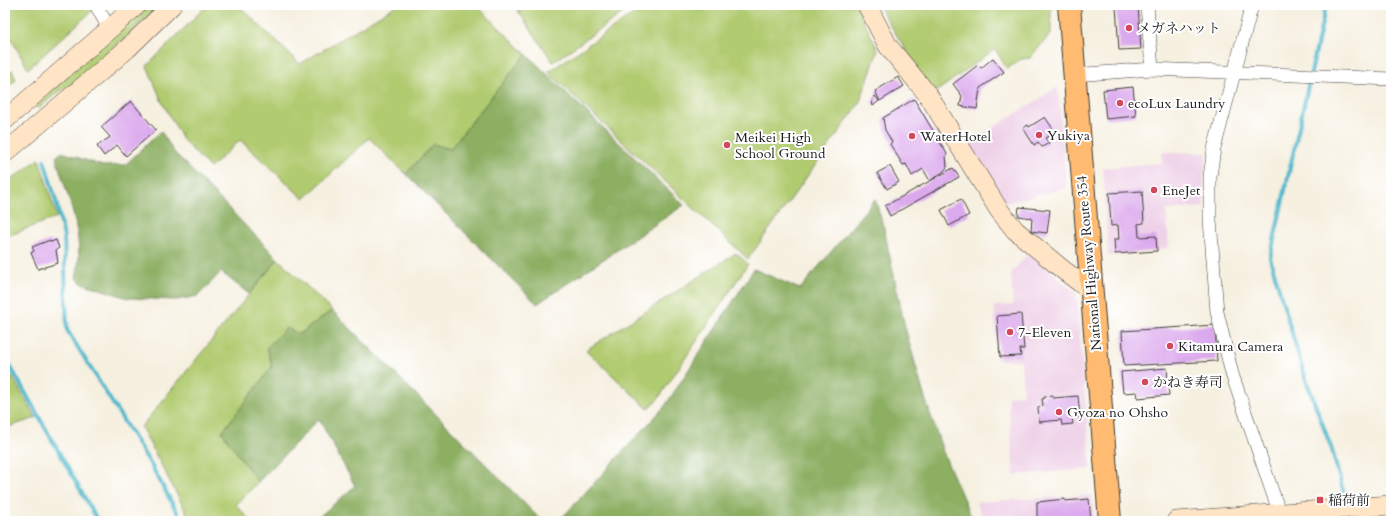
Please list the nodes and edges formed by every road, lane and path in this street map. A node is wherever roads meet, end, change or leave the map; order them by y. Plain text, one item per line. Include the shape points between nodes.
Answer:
1 (96, 5) edge
2 (137, 5) edge
3 (172, 5) edge
4 (867, 5) edge
5 (1069, 5) edge
6 (1147, 5) edge
7 (1252, 5) edge
8 (110, 30) junction
9 (1152, 69) junction
10 (1235, 72) junction
11 (1074, 75) junction
12 (1391, 79) edge
13 (5, 120) edge
14 (5, 153) edge
15 (1091, 291) junction
16 (1391, 505) edge
17 (1281, 517) edge
18 (1110, 521) edge
19 (1176, 521) edge

1 - 8 street
2 - 8 street
3 - 14 street via 127,49
4 - 15 street via 888,46 928,96 999,210 1015,230
5 - 11 highway, National Highway Route 354
6 - 9 street
7 - 10 street
8 - 13 street
9 - 10 street
9 - 11 street
10 - 12 street
10 - 17 street via 1214,149 1210,176 1210,220 1217,312 1232,374
11 - 15 highway, National Highway Route 354
15 - 18 highway, National Highway Route 354
16 - 17 street
17 - 19 street

